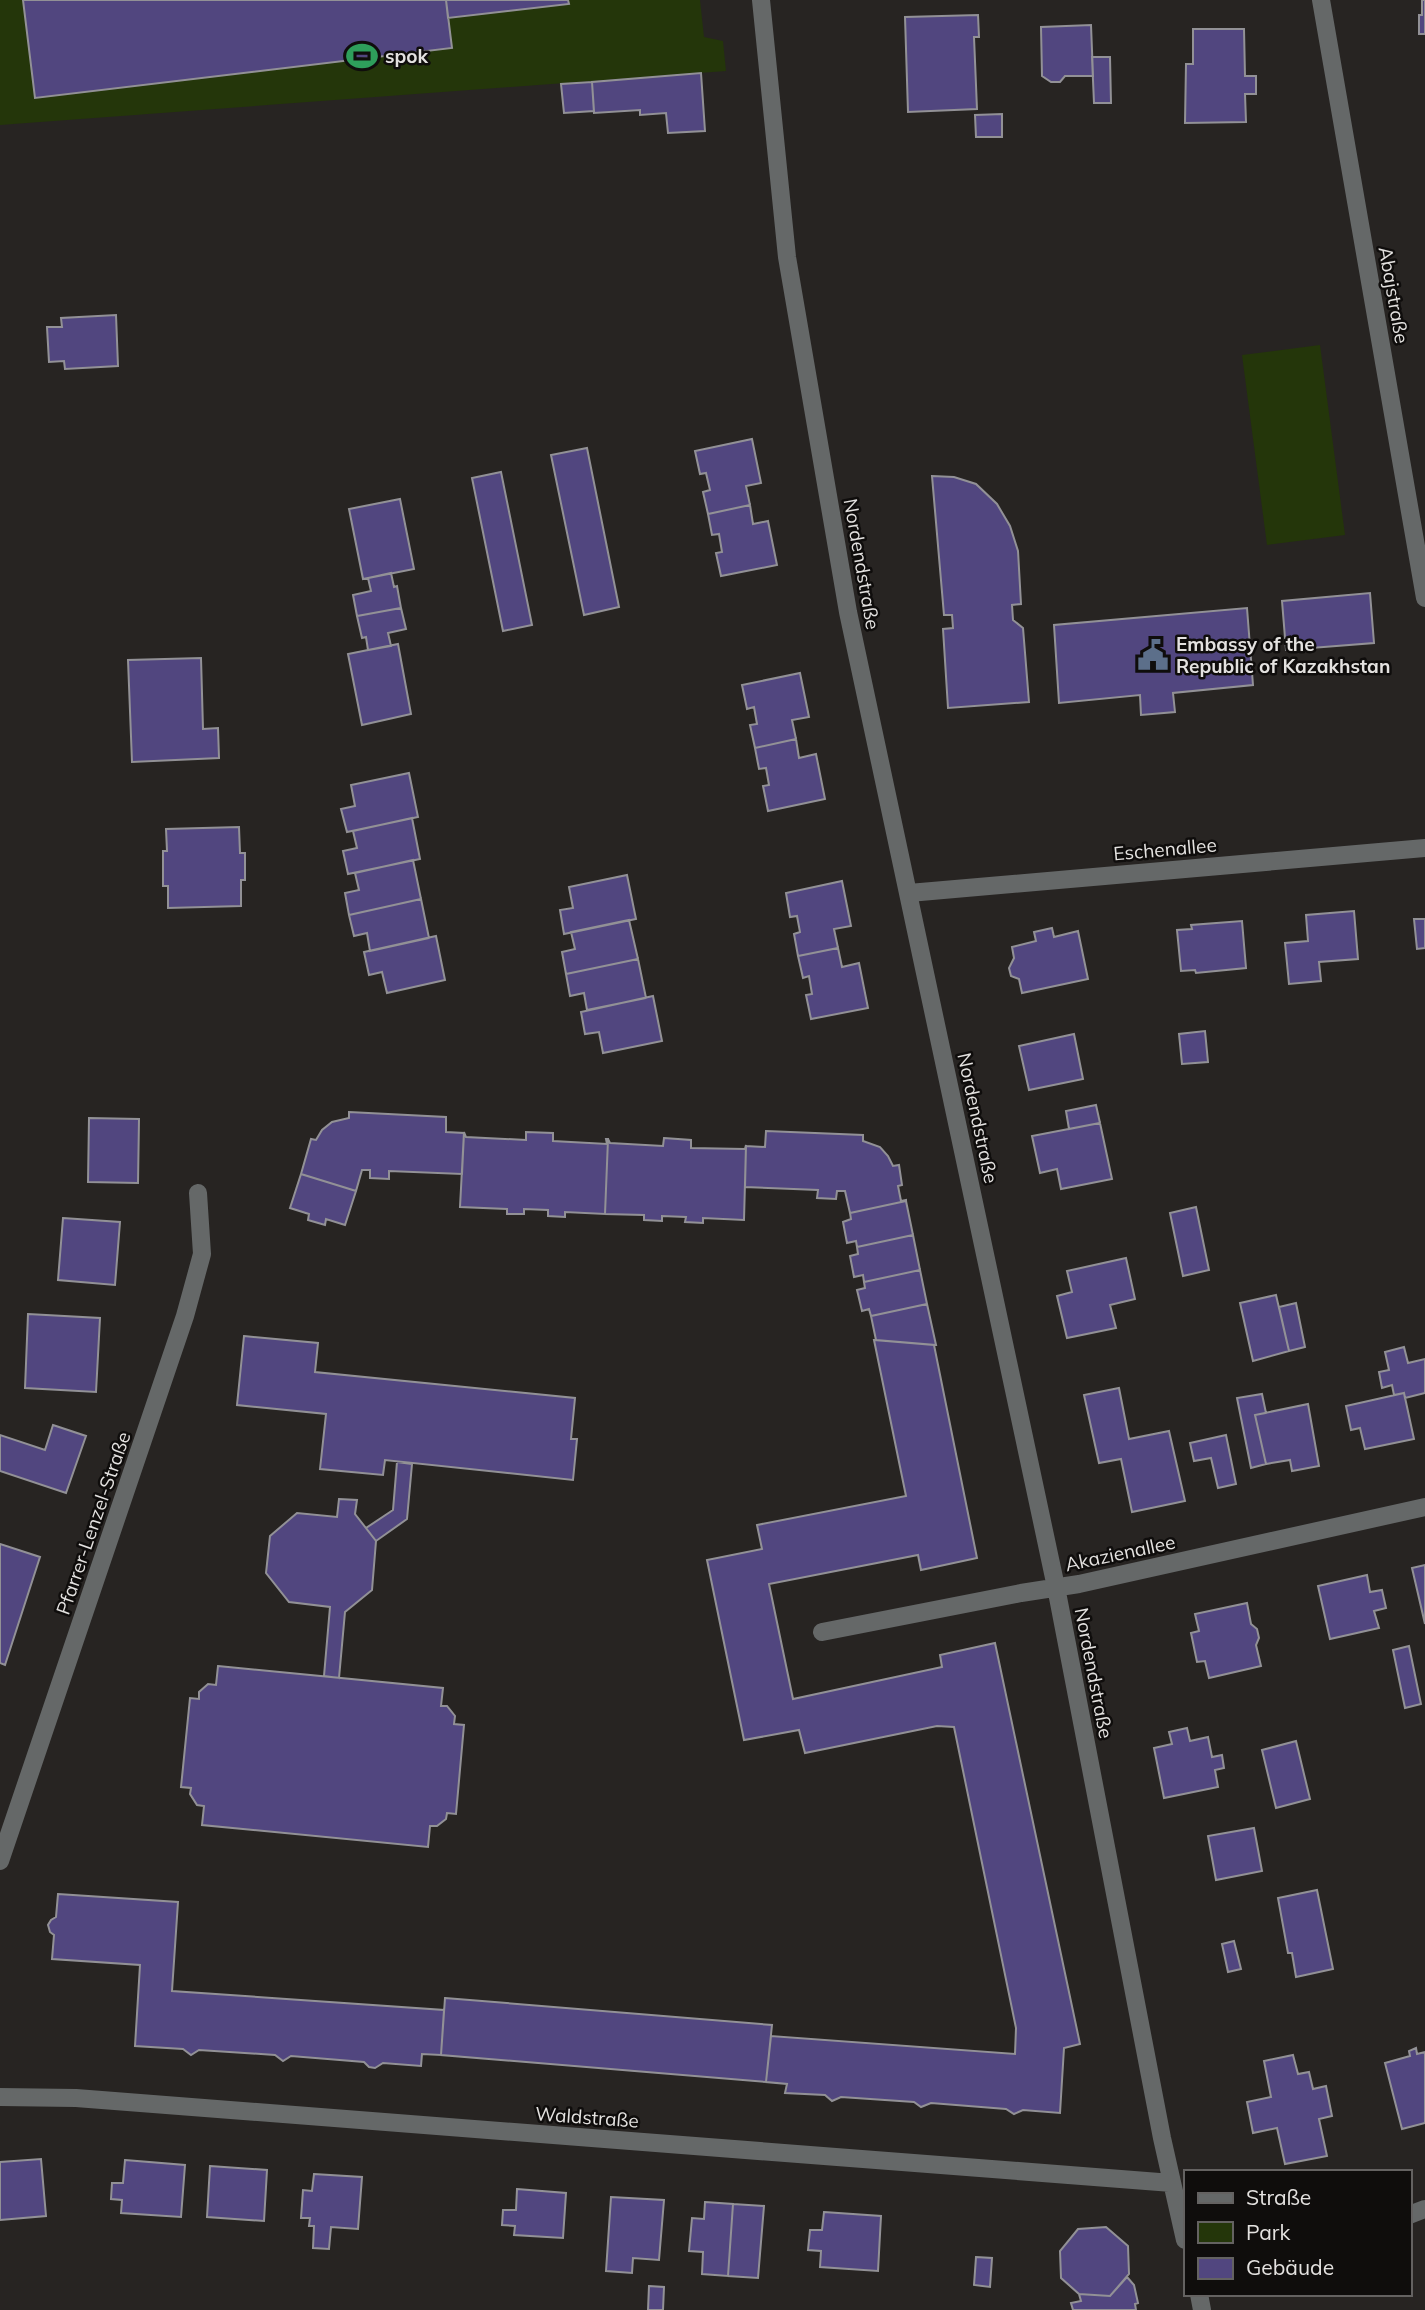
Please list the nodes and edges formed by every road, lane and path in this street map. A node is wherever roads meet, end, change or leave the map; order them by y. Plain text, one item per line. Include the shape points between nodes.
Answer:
1 (761, 0) edge
2 (1321, 0) edge
3 (1425, 598) edge
4 (1425, 848) edge
5 (909, 893) junction
6 (198, 1193) dead end
7 (1425, 1507) edge
8 (1056, 1587) junction
9 (822, 1632) dead end
10 (0, 1861) edge
11 (0, 2097) edge
12 (1171, 2183) junction
13 (1184, 2236) edge

1 - 5 street, Nordendstraße via 787,257 848,612
2 - 3 street, Abajstraße
4 - 5 street, Eschenallee
5 - 8 street, Nordendstraße
6 - 10 street, Pfarrer-Lenzel-Straße via 202,1254 185,1316
7 - 8 street, Akazienallee
8 - 9 street, Akazienallee
8 - 12 street, Nordendstraße
11 - 12 street, Waldstraße via 76,2098
12 - 13 street, Nordendstraße

